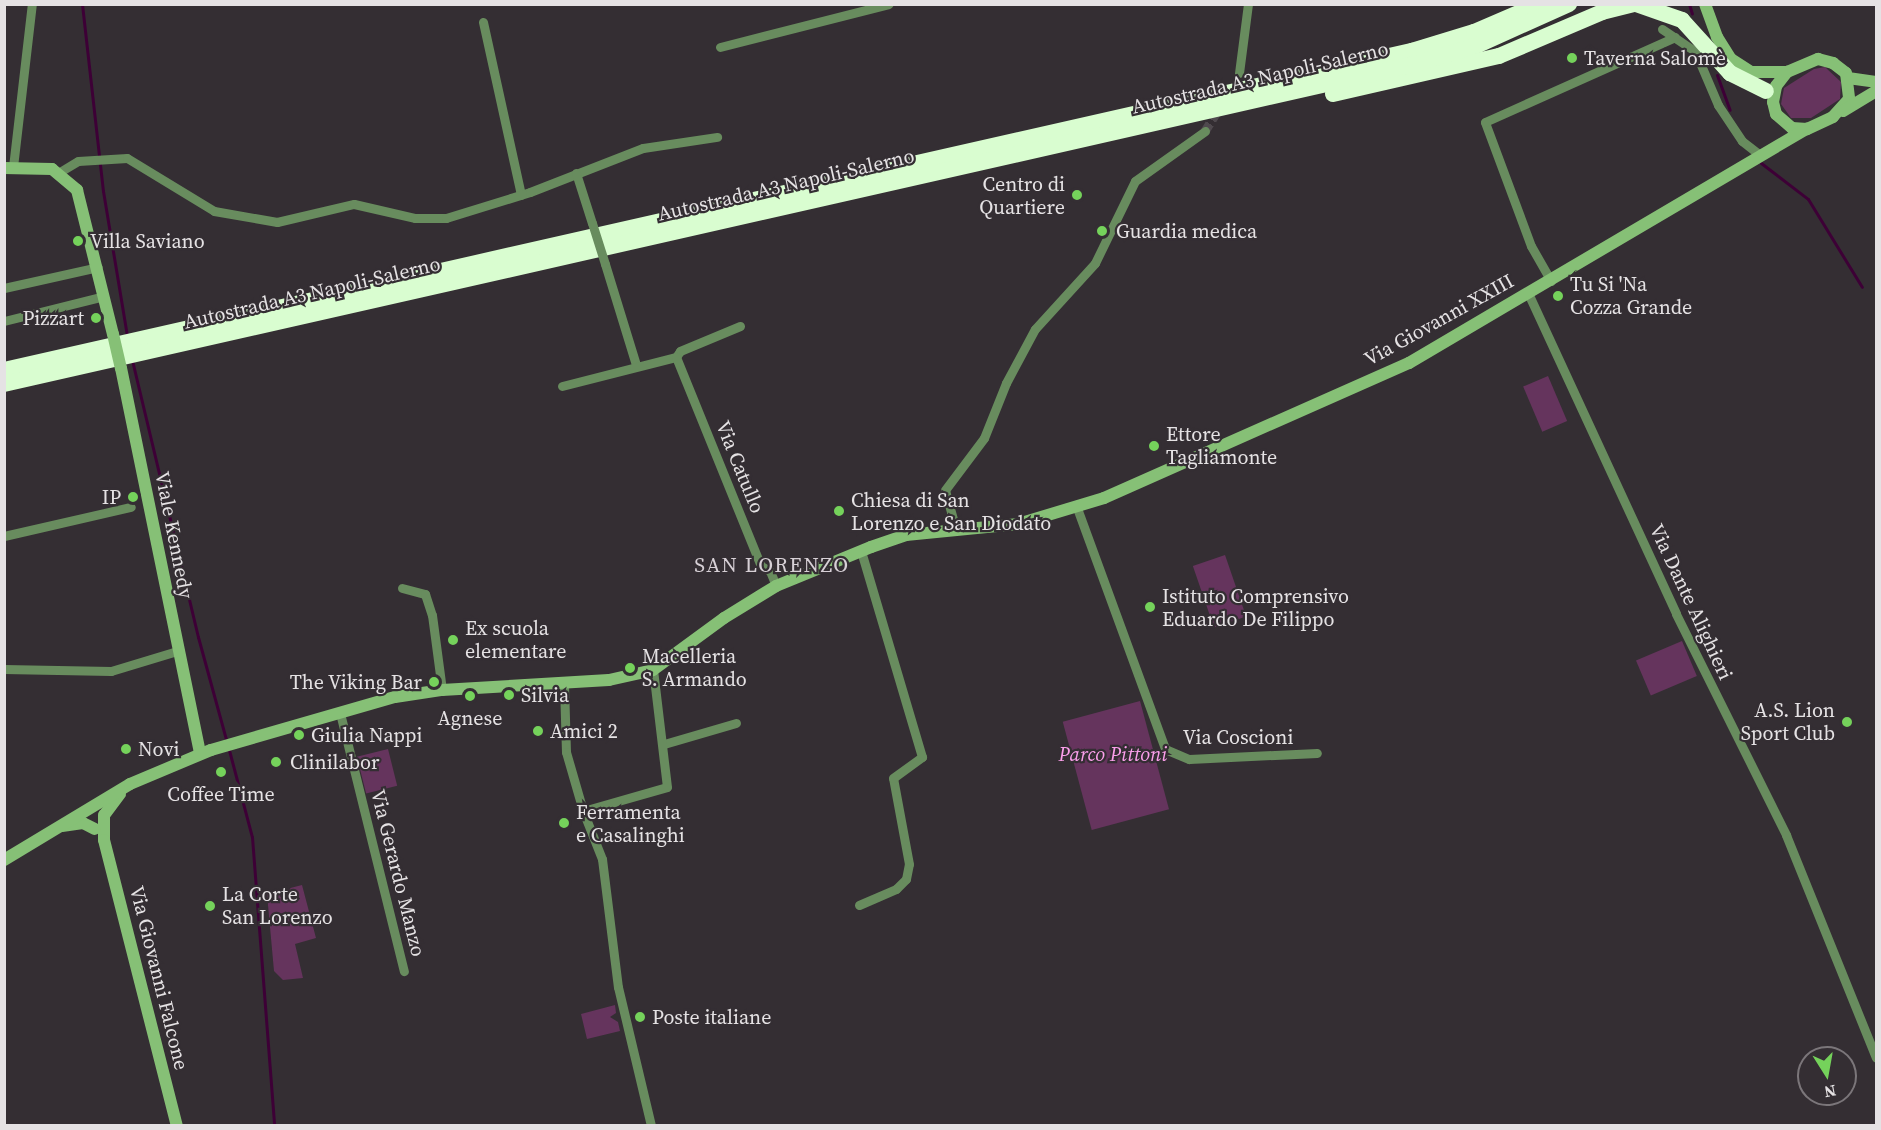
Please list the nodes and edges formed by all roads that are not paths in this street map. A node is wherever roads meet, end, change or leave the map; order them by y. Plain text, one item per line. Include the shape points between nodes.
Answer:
1 (32, 4) edge
2 (1248, 4) edge
3 (1539, 4) edge
4 (1569, 4) edge
5 (1635, 4) edge
6 (1705, 4) edge
7 (883, 5) edge
8 (483, 22) dead end
9 (1662, 29) dead end
10 (1675, 37) junction
11 (720, 47) dead end
12 (1750, 72) junction
13 (1787, 72) junction
14 (1239, 73) dead end
15 (1848, 78) junction
16 (1876, 82) edge
17 (1876, 91) edge
18 (1772, 103) junction
19 (1839, 114) junction
20 (1190, 116) junction
21 (1807, 129) junction
22 (1205, 131) tunnel mouth
23 (717, 137) dead end
24 (1770, 148) junction
25 (1760, 156) junction
26 (8, 167) edge
27 (58, 173) junction
28 (576, 173) junction
29 (521, 195) junction
30 (98, 267) junction
31 (1551, 281) junction
32 (4, 288) edge
33 (1528, 293) junction
34 (104, 296) junction
35 (4, 321) edge
36 (740, 326) dead end
37 (676, 357) junction
38 (636, 365) junction
39 (4, 370) edge
40 (4, 384) edge
41 (562, 386) dead end
42 (131, 507) dead end
43 (1077, 508) junction
44 (956, 530) junction
45 (4, 536) edge
46 (861, 551) junction
47 (776, 586) junction
48 (402, 588) dead end
49 (177, 651) junction
50 (4, 669) edge
51 (653, 670) junction
52 (564, 685) junction
53 (442, 690) junction
54 (340, 713) junction
55 (736, 723) dead end
56 (664, 744) junction
57 (205, 752) junction
58 (1317, 753) dead end
59 (130, 784) junction
60 (92, 806) junction
61 (583, 811) junction
62 (99, 824) junction
63 (54, 828) junction
64 (4, 860) edge
65 (859, 905) dead end
66 (404, 971) dead end
67 (1876, 1058) edge
68 (177, 1125) edge
69 (651, 1125) edge

1 - 26 street
2 - 14 street
3 - 39 highway, Autostrada A3 Napoli-Salerno via 1474,32 1412,51
4 - 20 highway, Autostrada A3 Napoli-Salerno via 1507,34 1436,59
5 - 18 highway via 1682,20 1730,73
5 - 20 highway via 1602,12 1508,53 1458,68 1326,95
6 - 12 street via 1723,49
7 - 11 street
8 - 29 street
9 - 10 street
10 - 25 street via 1695,51 1718,105 1742,141
10 - 31 street via 1485,122 1527,236
12 - 13 street
12 - 18 street
13 - 15 street via 1818,59 1841,68
13 - 18 street via 1776,86
15 - 16 street
15 - 19 street via 1850,99
17 - 19 street
18 - 21 street via 1792,128
18 - 24 street
19 - 21 street
20 - 40 highway, Autostrada A3 Napoli-Salerno
21 - 24 street, Via Giovanni XXIII
22 - 44 street via 1135,181 1095,263 1035,329 1006,383 984,438 945,490
23 - 28 street via 643,147
24 - 25 street, Via Giovanni XXIII
25 - 31 street, Via Giovanni XXIII
26 - 27 street
27 - 29 street via 81,160 127,158 214,211 277,222 354,204 415,218 446,218
27 - 30 street via 80,196
28 - 29 street
28 - 38 street, bridge
30 - 32 street
30 - 34 street
31 - 33 street, Via Giovanni XXIII
33 - 43 street, Via Giovanni XXIII via 1409,363
33 - 67 street, Via Dante Alighieri via 1676,614 1786,835
34 - 35 street
34 - 49 street, Viale Kennedy, bridge
36 - 37 street via 680,351
37 - 38 street
37 - 47 street, Via Catullo via 761,566 770,571
38 - 41 street
42 - 45 street
43 - 44 street, Via Giovanni XXIII via 1018,524
43 - 58 street, Via Coscioni via 1165,749 1189,759
44 - 46 street, Via Giovanni XXIII via 906,535
46 - 47 street, Via Giovanni XXIII
46 - 65 street via 922,757 893,778 909,864 906,879 896,889
47 - 51 street, Via Giovanni XXIII
48 - 53 street via 425,594 432,615
49 - 50 street via 111,671
49 - 57 street, Viale Kennedy
51 - 52 street
51 - 56 street
52 - 53 street
52 - 61 street via 566,752
53 - 54 street via 395,697
54 - 57 street
54 - 66 street, Via Gerardo Manzo
55 - 56 street
56 - 61 street via 667,787
57 - 59 street
59 - 60 street
59 - 62 street via 108,807
60 - 62 street
60 - 63 street
61 - 69 street via 602,859 618,987
62 - 63 street
62 - 68 street, Via Giovanni Falcone
63 - 64 street

